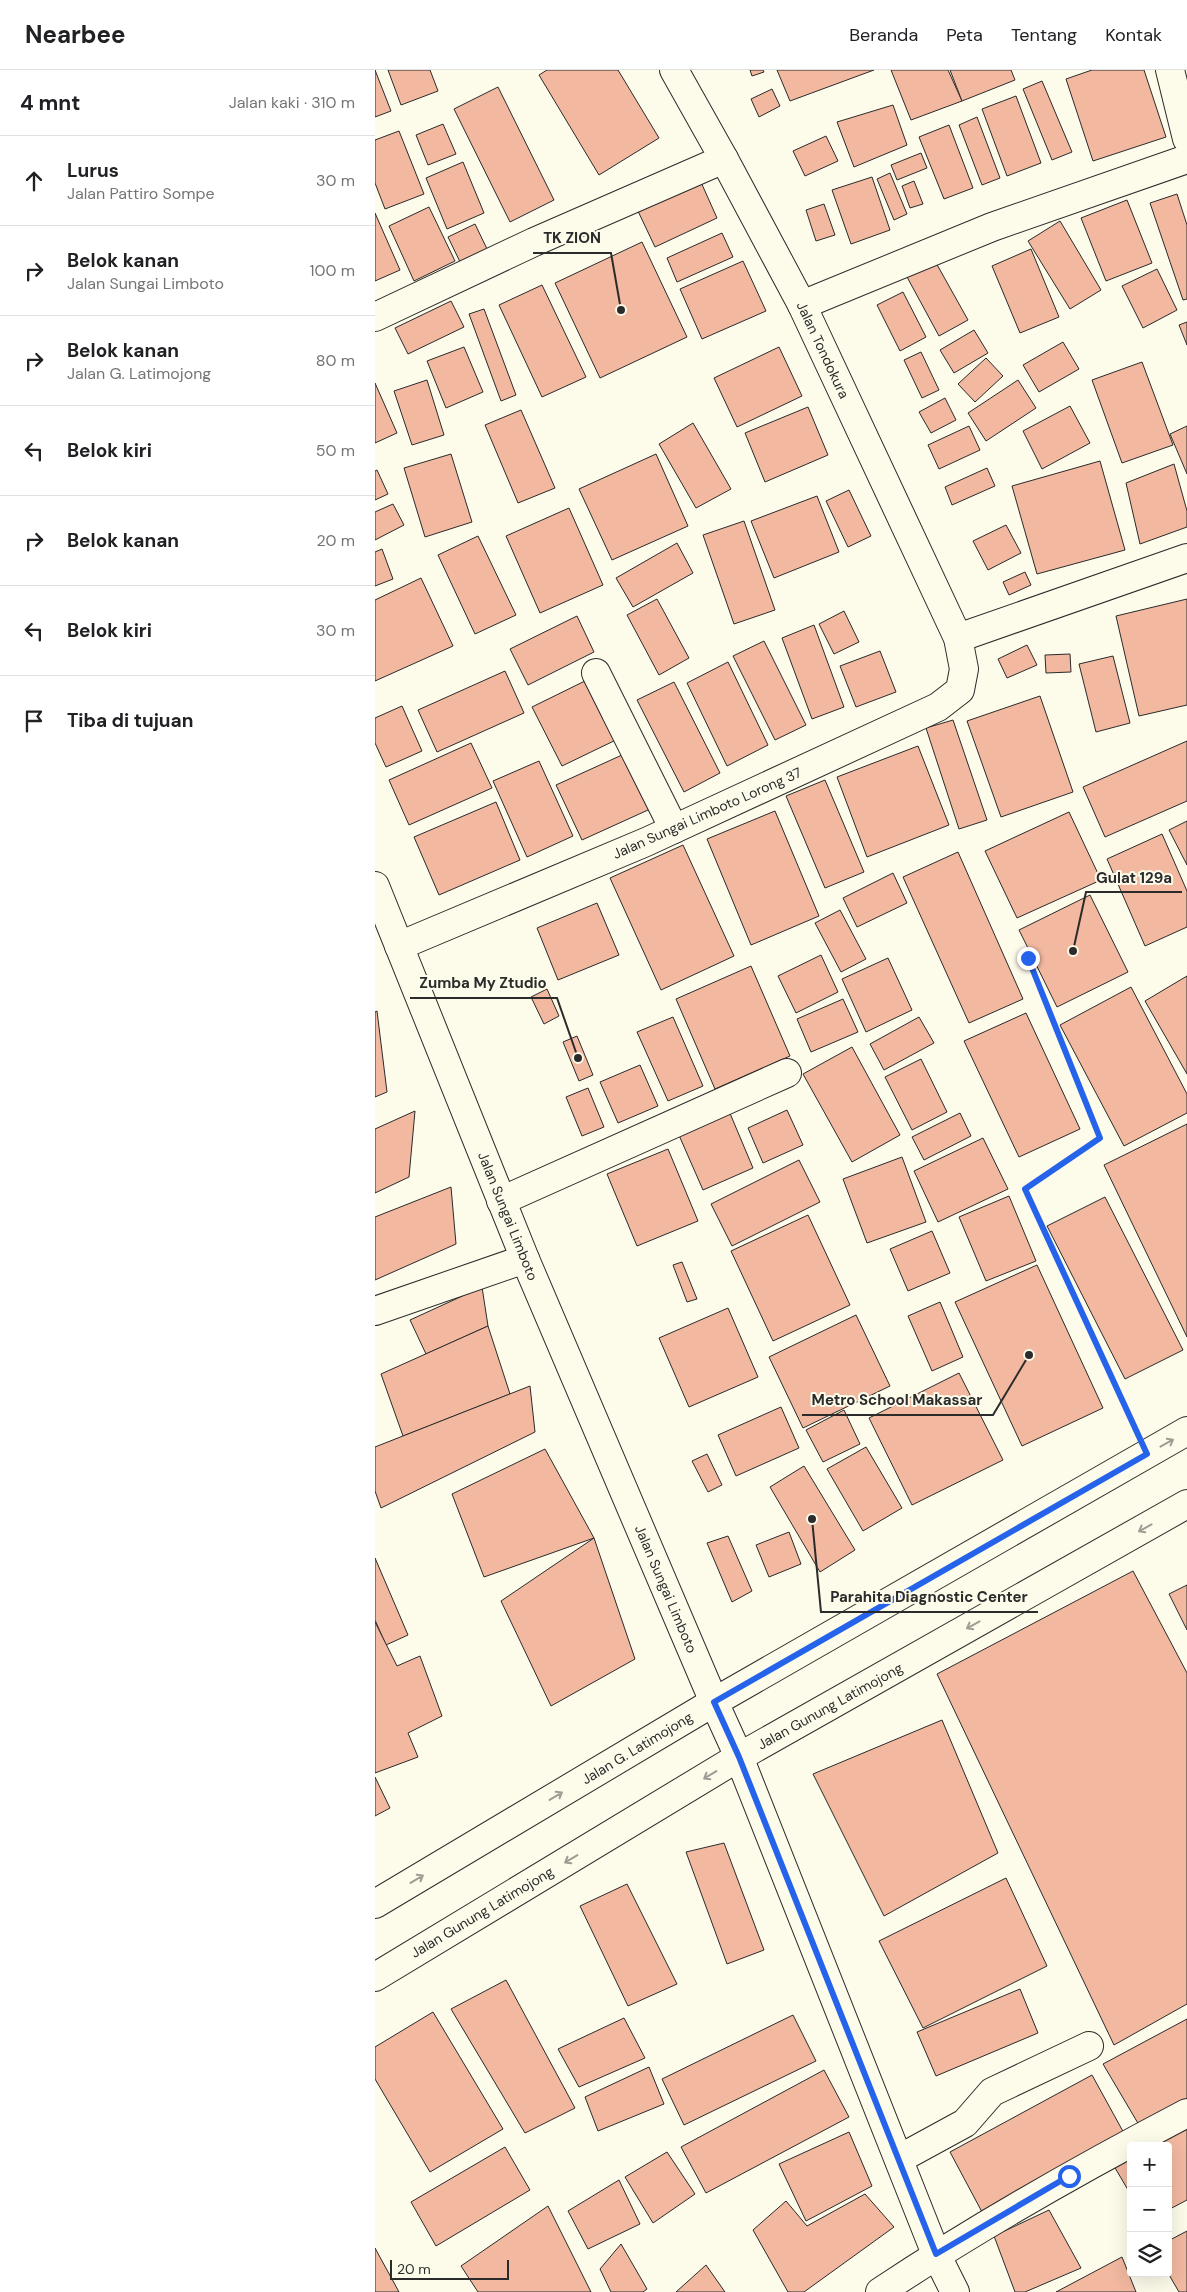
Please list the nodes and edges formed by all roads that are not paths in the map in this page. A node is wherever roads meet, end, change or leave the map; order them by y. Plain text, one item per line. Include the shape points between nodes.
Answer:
1 (674, 70) edge
2 (1170, 70) edge
3 (1187, 138) edge
4 (724, 159) junction
5 (1187, 159) edge
6 (802, 305) junction
7 (375, 317) edge
8 (1187, 558) edge
9 (958, 638) junction
10 (596, 673) dead end
11 (675, 829) junction
12 (375, 886) edge
13 (399, 946) junction
14 (787, 1073) dead end
15 (501, 1200) junction
16 (525, 1259) junction
17 (375, 1311) edge
18 (1187, 1432) edge
19 (1187, 1504) edge
20 (714, 1702) junction
21 (739, 1757) junction
22 (375, 1904) edge
23 (375, 1977) edge
24 (1089, 2046) dead end
25 (1187, 2113) edge
26 (899, 2159) junction
27 (936, 2254) junction
28 (881, 2292) edge
29 (955, 2292) edge

1 - 4 street, Jalan Tondokura
2 - 3 street
4 - 6 street, Jalan Tondokura
4 - 7 street via 534,242
5 - 6 street via 992,227
6 - 9 street, Jalan Tondokura
8 - 9 street
9 - 11 street, Jalan Sungai Limboto Lorong 37 via 964,670 961,690 938,707
10 - 11 street
11 - 13 street, Jalan Sungai Limboto Lorong 37
12 - 13 street, Jalan Sungai Limboto
13 - 15 street, Jalan Sungai Limboto
14 - 15 street
15 - 16 street, Jalan Sungai Limboto
16 - 17 street
16 - 20 street, Jalan Sungai Limboto
20 -> 18 street, Jalan G. Latimojong
19 -> 21 street, Jalan Gunung Latimojong
20 - 21 street, Jalan Sungai Limboto
22 -> 20 street, Jalan G. Latimojong
21 -> 23 street, Jalan Gunung Latimojong
21 - 26 street, Jalan Sungai Limboto
24 - 26 street via 992,2092 965,2124
25 - 27 street via 1069,2176
26 - 27 street, Jalan Sungai Limboto
27 - 28 street
27 - 29 street, Jalan Sungai Limboto

